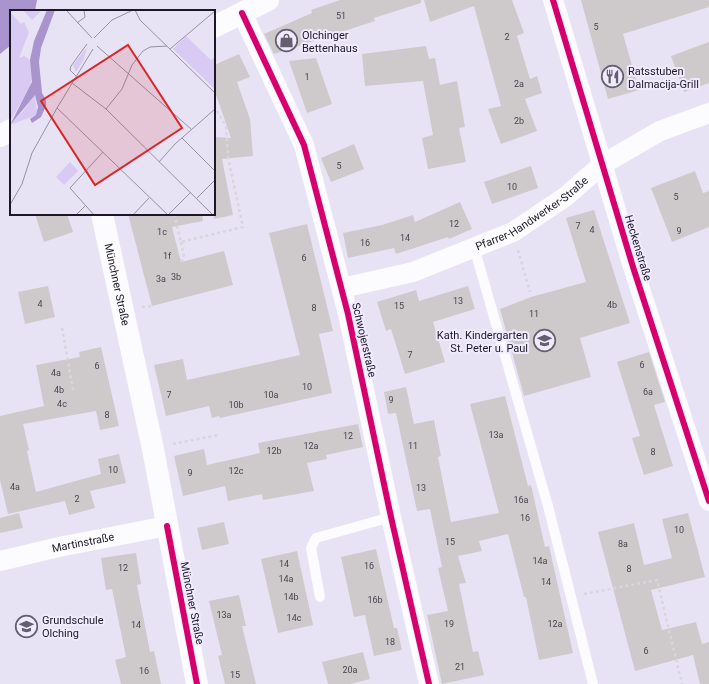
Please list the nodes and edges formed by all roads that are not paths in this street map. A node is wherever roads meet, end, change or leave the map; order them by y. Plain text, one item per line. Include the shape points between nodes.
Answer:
1 (268, 0) edge
2 (553, 0) edge
3 (242, 13) junction
4 (215, 26) edge
5 (709, 113) edge
6 (10, 131) edge
7 (0, 136) edge
8 (603, 164) junction
9 (102, 215) edge
10 (474, 247) junction
11 (342, 288) junction
12 (703, 463) edge
13 (709, 500) edge
14 (391, 517) junction
15 (167, 526) junction
16 (0, 561) edge
17 (320, 597) dead end
18 (197, 684) edge
19 (430, 684) edge
20 (593, 684) edge

1 - 3 main road
2 - 8 street, Heckenstraße
3 - 4 main road
3 - 11 street, Schwojerstraße via 304,145
5 - 8 street, Pfarrer-Handwerker-Straße via 660,131
6 - 7 main road
8 - 10 street, Pfarrer-Handwerker-Straße via 565,197 513,232
8 - 12 street, Heckenstraße via 633,267
9 - 15 main road, Münchner Straße
10 - 11 street, Pfarrer-Handwerker-Straße via 413,272
10 - 20 lane via 546,499
11 - 14 street, Schwojerstraße
12 - 13 street, Heckenstraße
14 - 17 lane via 316,538 311,548
14 - 19 street, Schwojerstraße
15 - 16 street, Martinstraße
15 - 18 main road, Münchner Straße

